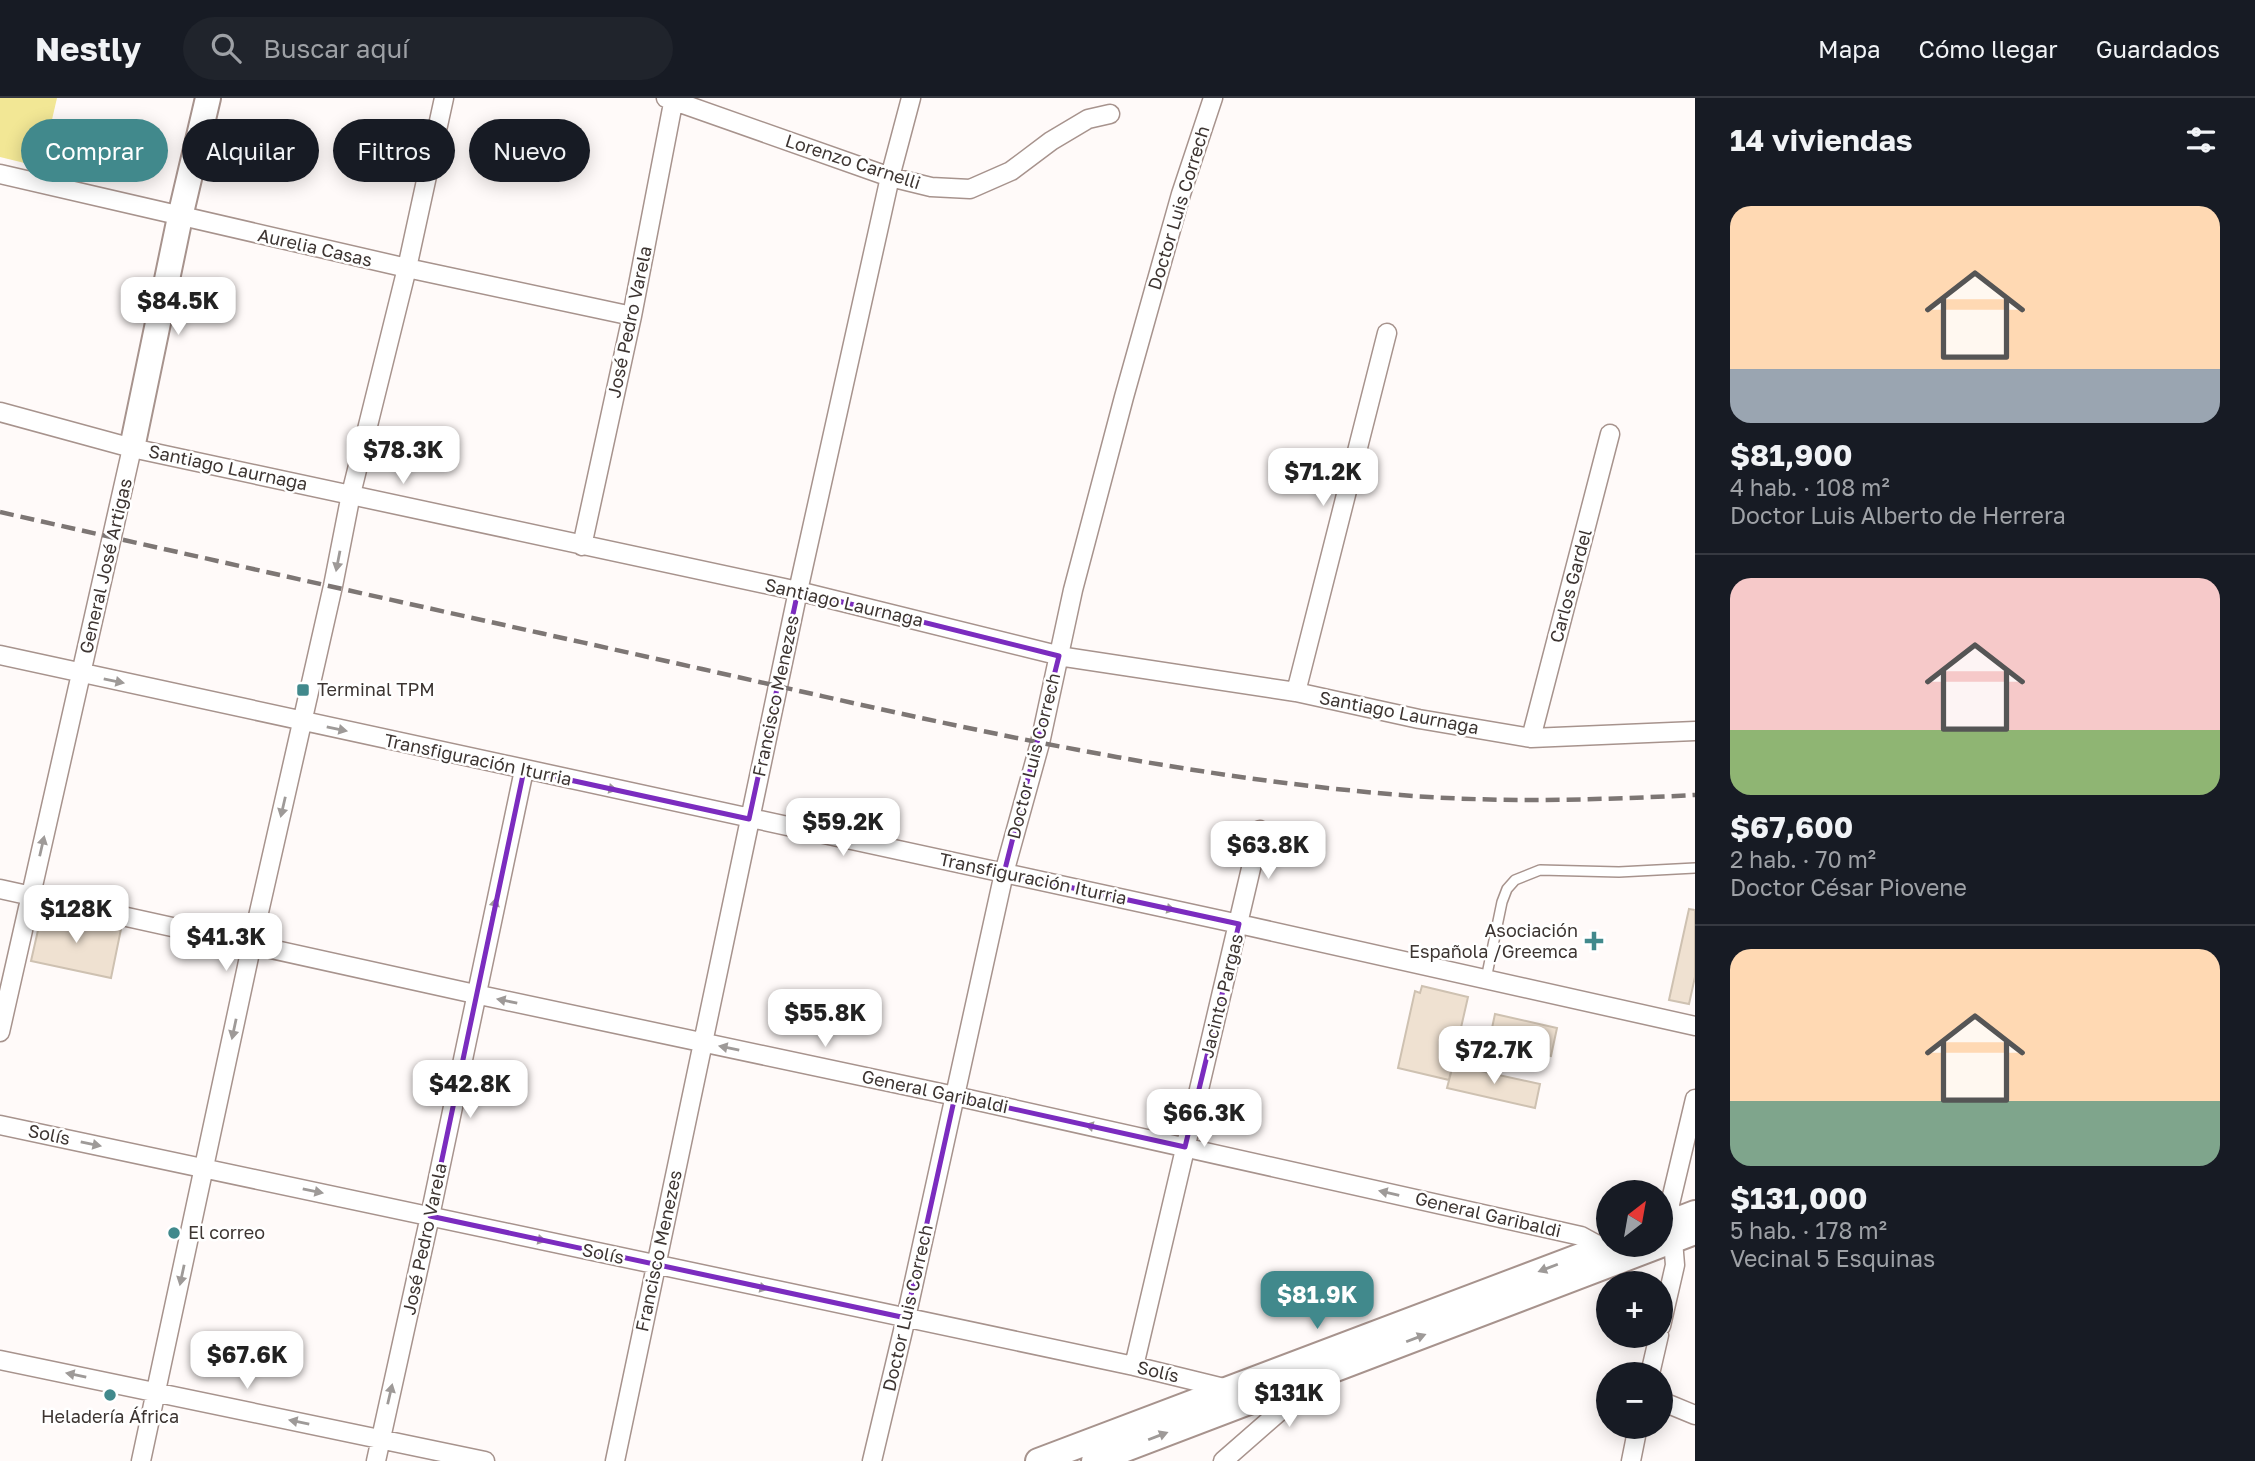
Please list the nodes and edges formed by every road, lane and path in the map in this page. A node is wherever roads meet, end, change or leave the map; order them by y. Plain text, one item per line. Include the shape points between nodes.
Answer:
1 (208, 98) edge
2 (444, 98) edge
3 (911, 98) edge
4 (1213, 98) edge
5 (671, 99) edge
6 (1110, 114) dead end
7 (0, 174) edge
8 (890, 177) junction
9 (180, 217) junction
10 (407, 268) junction
11 (632, 316) junction
12 (1387, 333) dead end
13 (0, 412) edge
14 (1610, 434) dead end
15 (132, 448) junction
16 (351, 494) junction
17 (582, 546) junction
18 (798, 591) junction
19 (0, 655) edge
20 (1059, 656) junction
21 (81, 673) junction
22 (1296, 692) junction
23 (302, 722) junction
24 (1695, 731) edge
25 (1531, 738) junction
26 (524, 770) junction
27 (749, 819) junction
28 (1259, 830) dead end
29 (1695, 868) edge
30 (1004, 873) junction
31 (0, 889) edge
32 (31, 895) junction
33 (1239, 924) junction
34 (252, 943) junction
35 (1486, 979) junction
36 (475, 994) junction
37 (1695, 1026) edge
38 (0, 1032) edge
39 (702, 1042) junction
40 (955, 1096) junction
41 (1695, 1099) edge
42 (0, 1125) edge
43 (1185, 1147) junction
44 (205, 1168) junction
45 (1695, 1213) edge
46 (430, 1216) junction
47 (1675, 1230) edge
48 (1596, 1245) edge
49 (1596, 1257) edge
50 (656, 1265) junction
51 (1673, 1274) edge
52 (906, 1318) junction
53 (0, 1360) edge
54 (1134, 1366) junction
55 (1277, 1381) junction
56 (156, 1392) junction
57 (1233, 1397) junction
58 (1673, 1406) edge
59 (1695, 1415) edge
60 (380, 1439) junction
61 (1635, 1439) edge
62 (141, 1461) edge
63 (376, 1461) edge
64 (485, 1461) edge
65 (615, 1461) edge
66 (872, 1461) edge
67 (1038, 1461) edge
68 (1094, 1461) edge
69 (1223, 1461) edge
70 (1631, 1461) edge

1 - 9 street, General José Artigas
2 - 10 street
3 - 8 street, Francisco Menezes
4 - 20 street, Doctor Luis Correch via 1124,397
5 - 8 street, Lorenzo Carnelli
5 - 11 street, José Pedro Varela
6 - 8 street, Lorenzo Carnelli via 1088,120 1011,171 970,189 931,187
7 - 9 street, Aurelia Casas
8 - 18 street, Francisco Menezes
9 - 10 street, Aurelia Casas
9 - 15 street, General José Artigas
10 - 11 street, Aurelia Casas
10 - 16 street
11 - 17 street, José Pedro Varela
12 - 22 street
13 - 15 street, Santiago Laurnaga
14 - 25 street, Carlos Gardel
15 - 16 street, Santiago Laurnaga
15 - 21 street, General José Artigas
16 - 17 street, Santiago Laurnaga
16 -> 23 street
17 - 18 street, Santiago Laurnaga
18 - 20 street, Santiago Laurnaga
18 - 27 street, Francisco Menezes
19 - 21 street, Transfiguración Iturria
20 - 22 street, Santiago Laurnaga
20 - 30 street, Doctor Luis Correch
21 -> 23 street, Transfiguración Iturria
32 -> 21 street, General José Artigas
22 - 25 street, Santiago Laurnaga
23 -> 26 street, Transfiguración Iturria
23 -> 34 street
24 - 25 street, Santiago Laurnaga
26 -> 27 street, Transfiguración Iturria
36 -> 26 street, José Pedro Varela
27 - 30 street, Transfiguración Iturria
27 - 39 street, Francisco Menezes
28 - 33 street, Jacinto Pargas
29 - 35 lane via 1540,870 1515,880 1502,902
30 -> 33 street, Transfiguración Iturria
30 - 40 street, Doctor Luis Correch
31 - 32 street, General Garibaldi
32 - 34 street, General Garibaldi
32 - 38 street, General José Artigas
33 - 35 street, Transfiguración Iturria
33 - 43 street, Jacinto Pargas
34 - 36 street, General Garibaldi
34 -> 44 street
35 - 37 street, Transfiguración Iturria
39 -> 36 street, General Garibaldi
36 - 46 street, José Pedro Varela
40 -> 39 street, General Garibaldi
39 - 50 street, Francisco Menezes
43 -> 40 street, General Garibaldi
40 - 52 street, Doctor Luis Correch
41 - 47 street via 1670,1204
42 -> 44 street, Solís
48 -> 43 street, General Garibaldi via 1581,1236
43 - 54 street, Jacinto Pargas
44 -> 46 street, Solís
44 -> 56 street
45 - 47 street
46 -> 50 street, Solís
60 -> 46 street, José Pedro Varela
47 - 51 street
49 - 55 street
50 -> 52 street, Solís
50 - 65 street, Francisco Menezes
52 - 54 street, Solís
52 - 66 street, Doctor Luis Correch
56 -> 53 street
54 - 57 street, Solís
55 - 57 street
55 - 69 street via 1283,1402 1279,1412
60 -> 56 street
56 - 62 street
57 - 67 street
68 -> 57 street
58 - 59 street
60 - 63 street, José Pedro Varela
60 - 64 street
61 - 70 street

